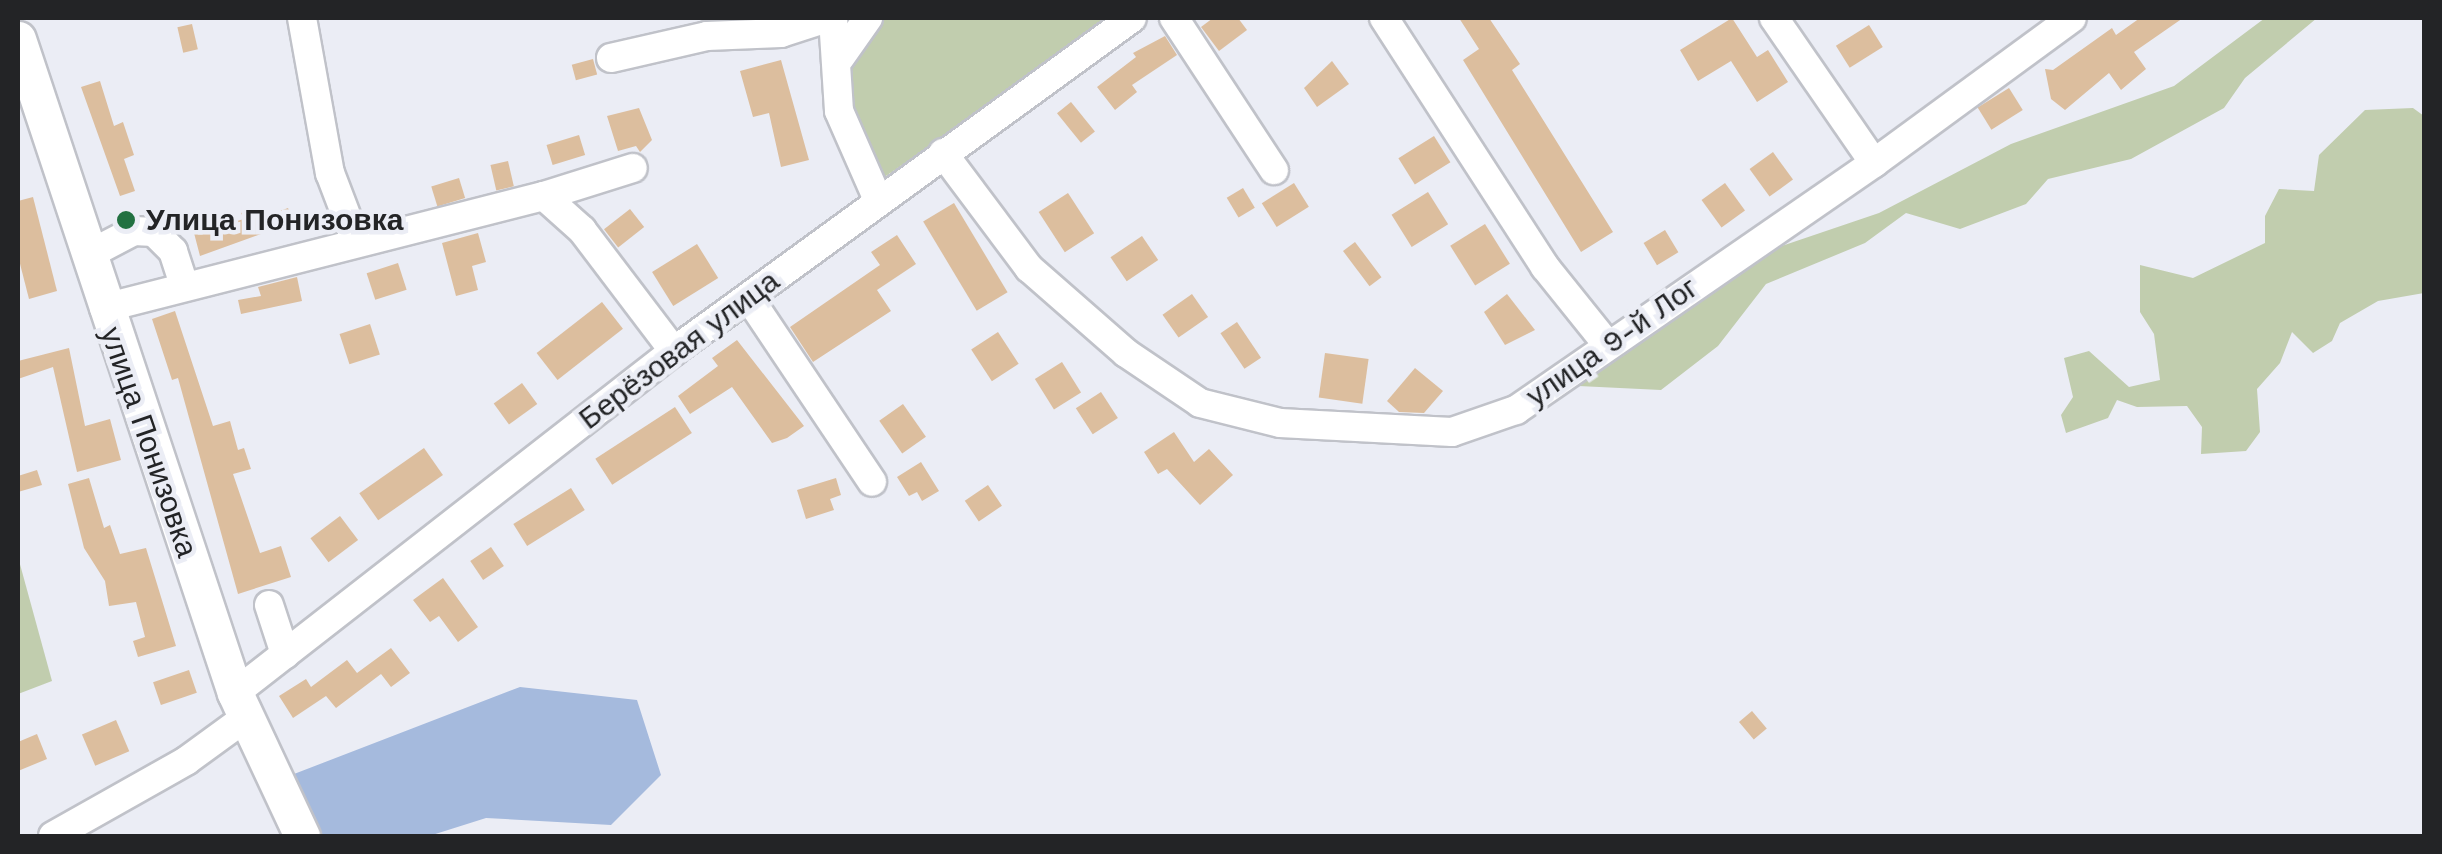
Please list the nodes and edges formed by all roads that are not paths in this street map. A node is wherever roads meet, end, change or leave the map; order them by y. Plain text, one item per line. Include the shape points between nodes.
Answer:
1 (302, 18) edge
2 (830, 18) edge
3 (868, 18) edge
4 (1132, 18) edge
5 (1174, 18) edge
6 (1384, 18) edge
7 (1774, 18) edge
8 (2072, 18) edge
9 (18, 39) edge
10 (611, 58) dead end
11 (840, 58) junction
12 (943, 153) junction
13 (1874, 164) junction
14 (633, 168) dead end
15 (1274, 170) dead end
16 (544, 196) junction
17 (878, 200) junction
18 (356, 241) junction
19 (88, 255) junction
20 (184, 284) junction
21 (749, 298) junction
22 (104, 308) junction
23 (1606, 343) junction
24 (674, 351) junction
25 (872, 482) dead end
26 (268, 605) dead end
27 (285, 654) junction
28 (240, 706) junction
29 (53, 836) edge
30 (302, 836) edge

1 - 18 street via 330,173
2 - 10 street via 781,33 707,36
2 - 11 street
3 - 11 street
4 - 12 street, Берёзовая улица
5 - 15 street
6 - 23 street via 1546,267
7 - 13 street
8 - 13 street, улица 9-й Лог
9 - 19 main road, улица Понизовка
11 - 17 street via 840,111
12 - 17 street, Берёзовая улица
12 - 23 street, улица 9-й Лог via 1028,268 1126,353 1200,402 1280,423 1452,432 1516,410
13 - 23 street, улица 9-й Лог
14 - 16 street
16 - 18 street
16 - 24 street via 582,230
17 - 21 street, Берёзовая улица
18 - 20 street
19 - 20 street via 134,231 154,232 173,250
19 - 22 main road, улица Понизовка
20 - 22 street
21 - 24 street, Берёзовая улица
21 - 25 street
22 - 28 main road, улица Понизовка
24 - 27 street, Берёзовая улица
26 - 27 street
27 - 28 street, Берёзовая улица
28 - 29 street, Берёзовая улица via 186,761
28 - 30 main road, улица Понизовка

